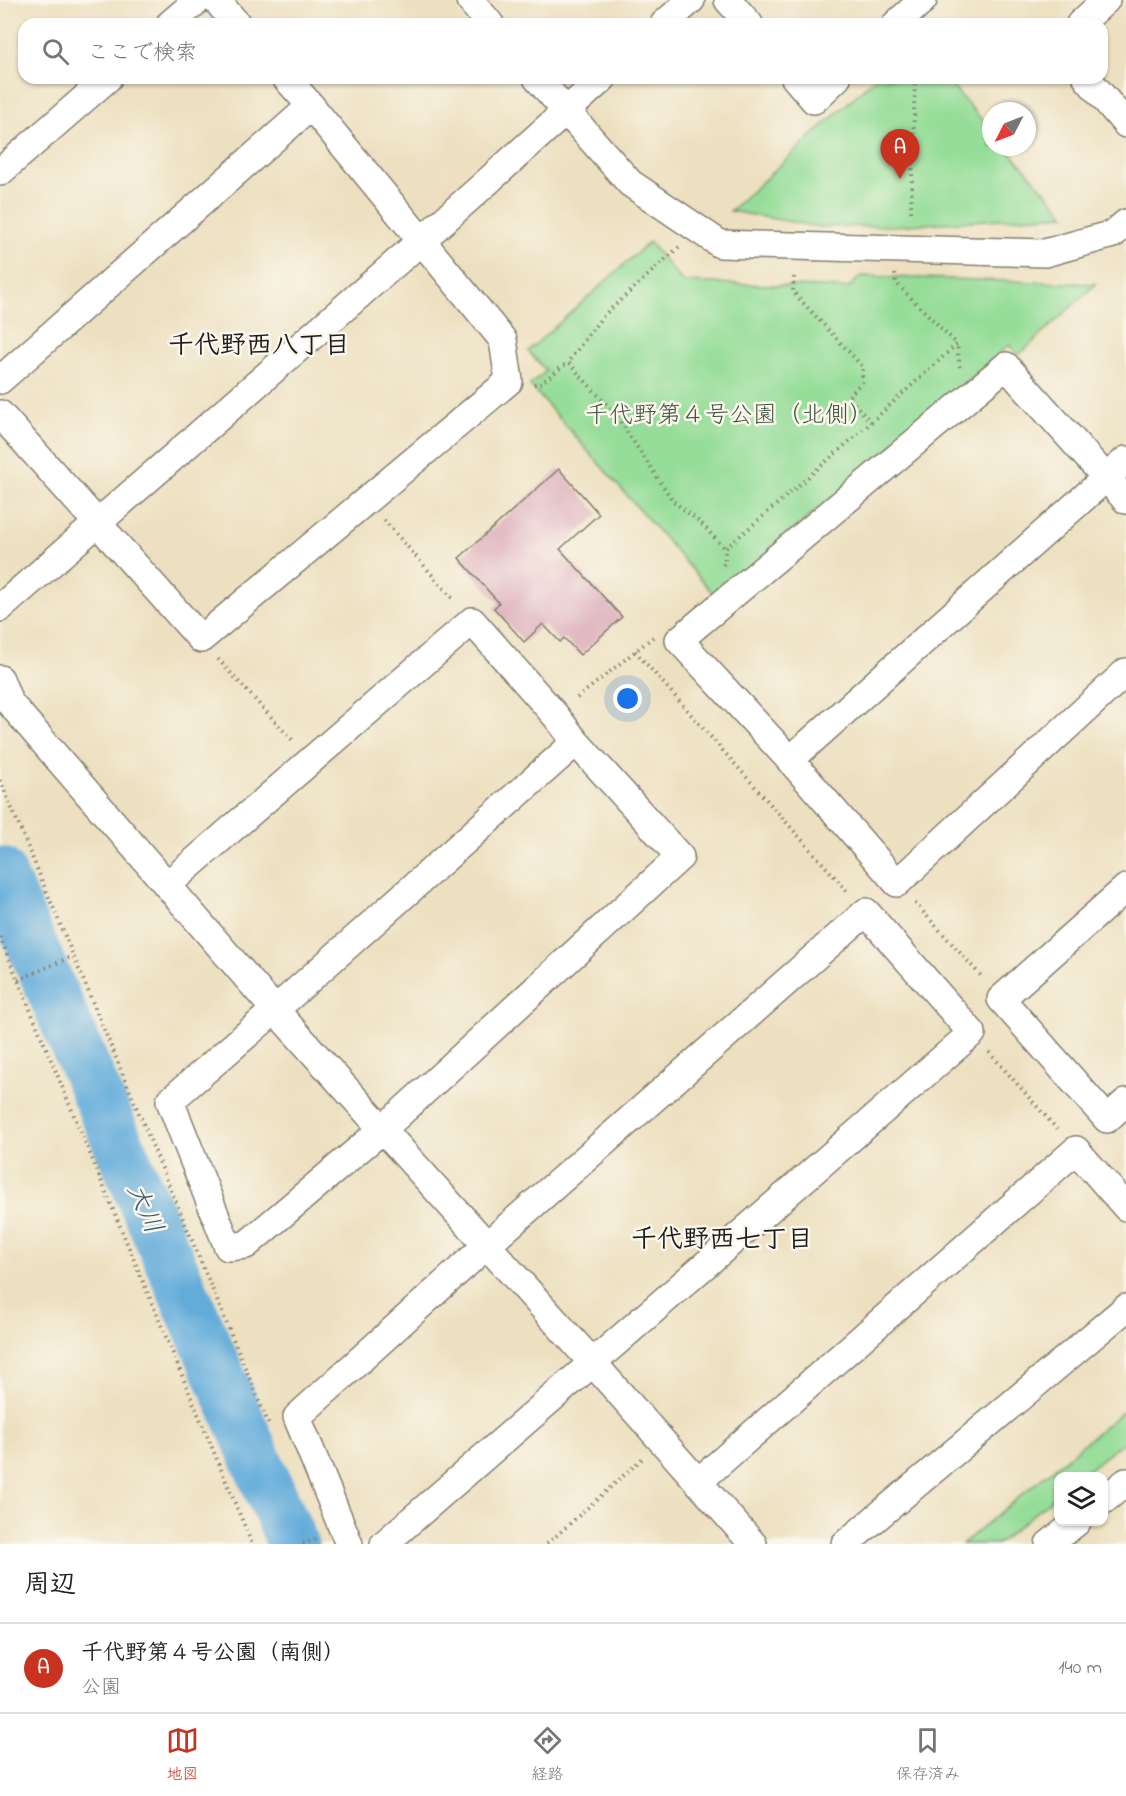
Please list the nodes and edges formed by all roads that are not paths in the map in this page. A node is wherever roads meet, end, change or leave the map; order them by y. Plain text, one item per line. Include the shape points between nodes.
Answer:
1 (198, 0) edge
2 (216, 0) edge
3 (470, 0) edge
4 (692, 0) edge
5 (728, 0) edge
6 (923, 0) edge
7 (1106, 0) edge
8 (177, 18) edge
9 (232, 18) edge
10 (485, 18) edge
11 (671, 18) edge
12 (743, 18) edge
13 (903, 18) edge
14 (1086, 18) edge
15 (101, 84) edge
16 (291, 84) edge
17 (542, 84) edge
18 (596, 84) edge
19 (800, 84) edge
20 (831, 84) edge
21 (1092, 84) edge
22 (311, 106) junction
23 (566, 111) junction
24 (1126, 124) edge
25 (0, 172) edge
26 (1126, 223) edge
27 (421, 241) junction
28 (0, 380) edge
29 (0, 414) edge
30 (1116, 469) edge
31 (1126, 500) edge
32 (96, 524) junction
33 (0, 608) edge
34 (1126, 672) edge
35 (0, 679) edge
36 (576, 742) junction
37 (789, 760) junction
38 (167, 885) junction
39 (1126, 888) edge
40 (275, 1010) junction
41 (1126, 1102) edge
42 (383, 1129) junction
43 (1126, 1207) edge
44 (487, 1245) junction
45 (1126, 1308) edge
46 (592, 1362) junction
47 (698, 1482) junction
48 (1126, 1482) edge
49 (1108, 1497) edge
50 (1071, 1526) edge
51 (349, 1544) edge
52 (384, 1544) edge
53 (753, 1544) edge
54 (845, 1544) edge
55 (1049, 1544) edge

1 - 8 street
2 - 9 street
3 - 10 street
4 - 11 street
5 - 12 street
6 - 13 street
7 - 14 street
15 - 25 street
16 - 22 street
17 - 23 street
18 - 23 street
19 - 20 street via 814,100
21 - 24 street
22 - 27 street
22 - 28 street
23 - 26 street via 630,183 720,243 1045,253 1113,234
23 - 27 street
27 - 32 street
27 - 32 street via 503,340 509,381 201,639
29 - 32 street
30 - 31 street
30 - 37 street
30 - 37 street via 1006,366 679,640
32 - 33 street
34 - 37 street via 897,883
35 - 38 street via 9,702
36 - 38 street via 472,621
36 - 40 street
36 - 42 street via 680,857
38 - 40 street
39 - 41 street via 1001,999 1107,1119
40 - 42 street
40 - 42 street via 170,1101 228,1247 246,1245
42 - 44 street
43 - 47 street via 1076,1150
44 - 46 street
44 - 46 street via 866,912 972,1033
44 - 51 street via 297,1417
45 - 54 street
46 - 47 street
46 - 52 street
47 - 53 street
48 - 49 street
50 - 55 street

